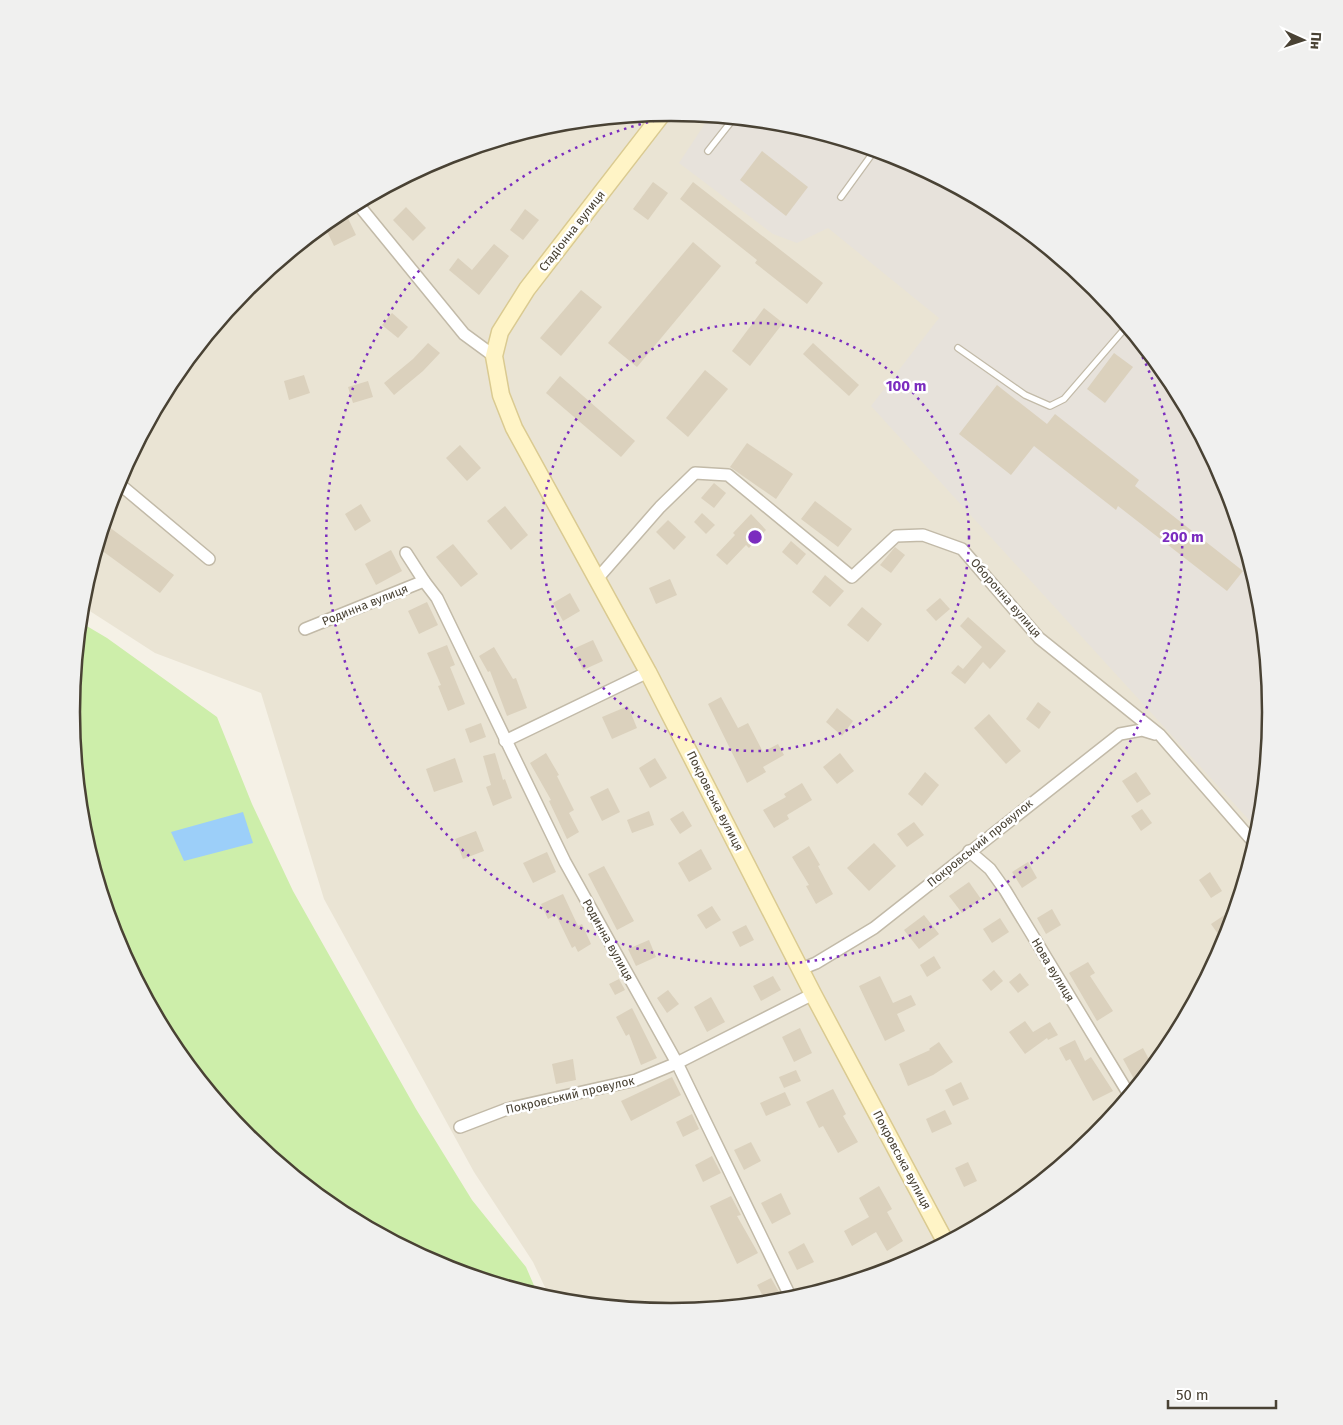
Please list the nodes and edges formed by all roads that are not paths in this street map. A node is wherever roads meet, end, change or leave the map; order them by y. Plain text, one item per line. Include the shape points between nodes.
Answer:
1 (651, 122) edge
2 (729, 124) edge
3 (708, 151) dead end
4 (871, 155) edge
5 (841, 196) dead end
6 (362, 209) edge
7 (1123, 331) edge
8 (958, 348) dead end
9 (494, 356) junction
10 (124, 488) edge
11 (406, 553) dead end
12 (209, 560) dead end
13 (597, 579) junction
14 (424, 581) junction
15 (305, 629) dead end
16 (648, 672) junction
17 (1160, 735) junction
18 (505, 741) junction
19 (1250, 838) edge
20 (969, 851) junction
21 (801, 969) junction
22 (813, 994) junction
23 (676, 1063) junction
24 (1127, 1090) edge
25 (460, 1127) dead end
26 (943, 1238) edge
27 (788, 1293) edge

1 - 9 street, Стадіонна вулиця via 527,289 500,332
2 - 3 lane
4 - 5 lane
6 - 9 street via 464,334
7 - 8 lane via 1064,399 1050,406 1025,395
9 - 13 street, Покровська вулиця via 500,395 514,428
10 - 12 street
11 - 14 street, Родинна вулиця
13 - 16 street, Покровська вулиця
13 - 17 street, Оборонна вулиця via 695,472 728,475 852,577 896,536 923,536 962,549 1039,638
14 - 15 street, Родинна вулиця
14 - 18 street, Родинна вулиця via 436,598
16 - 18 street
16 - 21 street, Покровська вулиця
17 - 19 street, Оборонна вулиця
17 - 20 street, Покровський провулок via 1142,730 1120,734
18 - 23 street, Родинна вулиця via 565,862
20 - 21 street, Покровський провулок via 874,928
20 - 24 street, Нова вулиця via 990,869 1005,890
21 - 22 street, Покровська вулиця
22 - 23 street, Покровський провулок
22 - 26 street, Покровська вулиця
23 - 25 street, Покровський провулок via 636,1080 507,1109
23 - 27 street, Родинна вулиця

